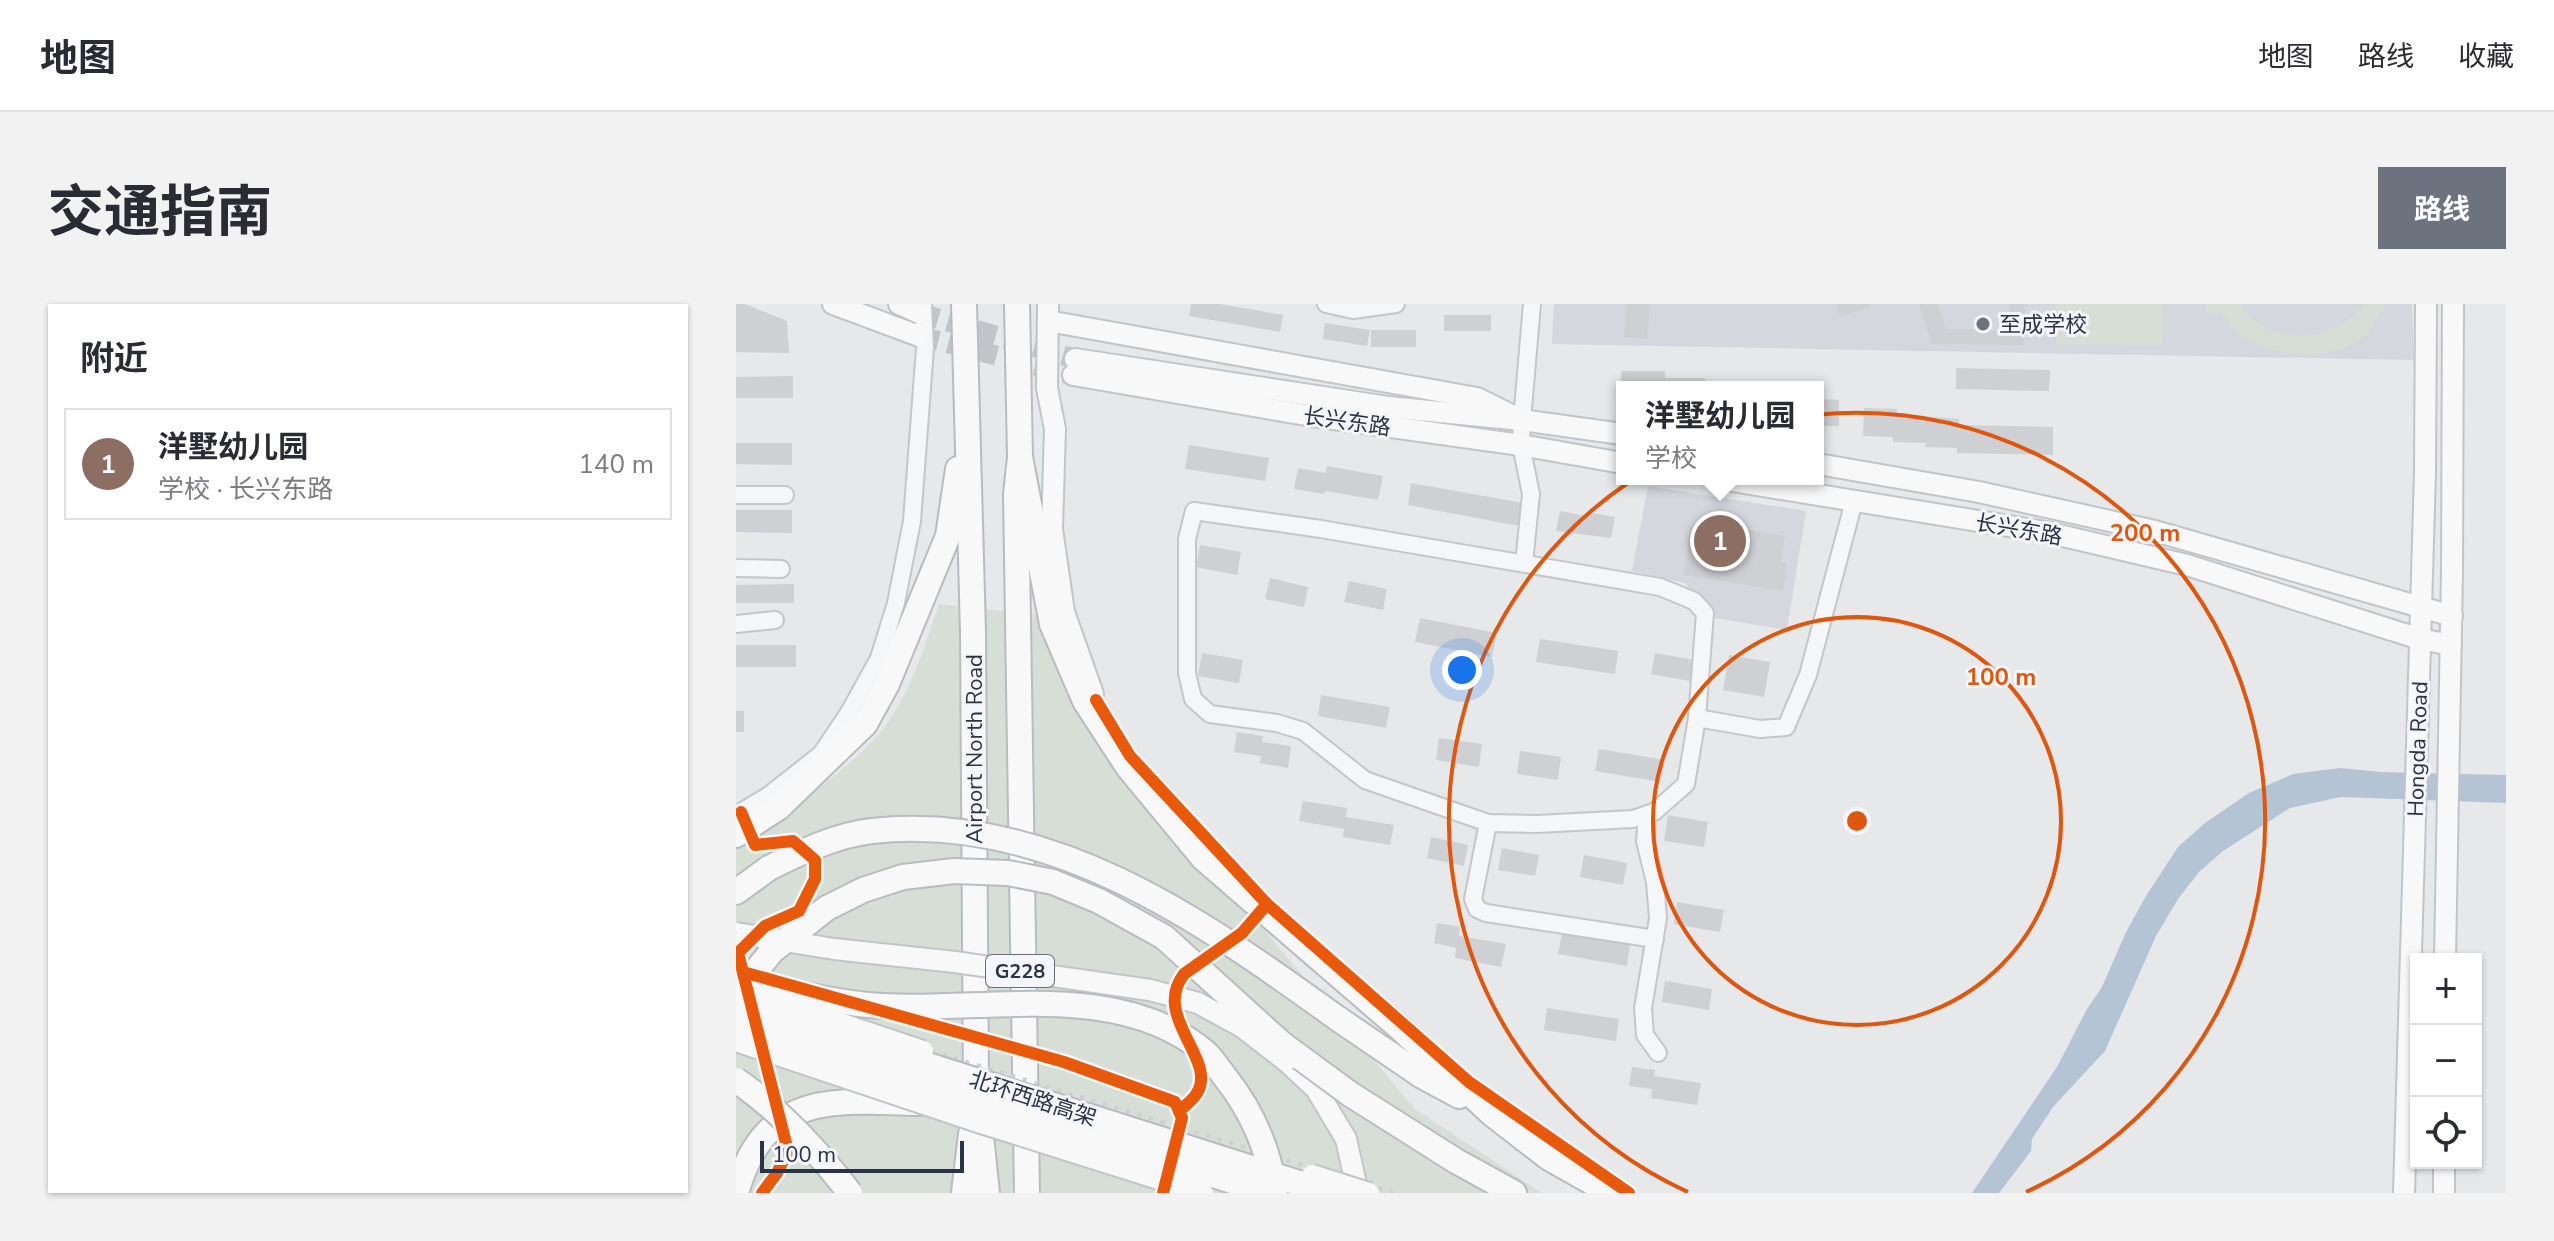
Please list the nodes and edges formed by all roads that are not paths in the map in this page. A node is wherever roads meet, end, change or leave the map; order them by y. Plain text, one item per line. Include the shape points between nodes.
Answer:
1 (833, 304) edge
2 (899, 304) edge
3 (964, 304) edge
4 (1017, 304) edge
5 (1326, 304) edge
6 (1396, 304) edge
7 (1532, 304) edge
8 (2426, 304) edge
9 (2453, 304) edge
10 (921, 308) edge
11 (1048, 313) edge
12 (919, 336) tunnel mouth
13 (968, 403) junction
14 (1522, 420) junction
15 (1616, 433) edge
16 (1521, 445) junction
17 (1020, 457) junction
18 (1616, 462) edge
19 (1824, 465) edge
20 (1757, 485) edge
21 (736, 495) edge
22 (785, 495) dead end
23 (1854, 501) junction
24 (1524, 563) junction
25 (736, 568) edge
26 (781, 569) dead end
27 (2421, 607) junction
28 (2452, 616) junction
29 (775, 620) dead end
30 (736, 624) edge
31 (2420, 639) junction
32 (2451, 645) junction
33 (1697, 718) junction
34 (1110, 739) junction
35 (1647, 814) junction
36 (736, 815) edge
37 (1488, 823) junction
38 (736, 835) edge
39 (736, 892) edge
40 (736, 933) edge
41 (1655, 939) junction
42 (2445, 953) edge
43 (736, 980) edge
44 (736, 989) edge
45 (736, 996) edge
46 (736, 1004) edge
47 (736, 1024) edge
48 (736, 1041) edge
49 (1658, 1053) dead end
50 (736, 1080) edge
51 (976, 1088) junction
52 (921, 1103) junction
53 (1492, 1114) junction
54 (2444, 1169) edge
55 (736, 1193) edge
56 (850, 1193) edge
57 (964, 1193) edge
58 (973, 1193) edge
59 (987, 1193) edge
60 (1027, 1193) edge
61 (1203, 1193) edge
62 (1272, 1193) edge
63 (1330, 1193) edge
64 (1358, 1193) edge
65 (1369, 1193) edge
66 (1514, 1193) edge
67 (1611, 1193) edge
68 (2404, 1193) edge
69 (2444, 1193) edge

1 - 12 main road
2 - 10 main road
3 - 13 highway, Airport North Road
4 - 17 highway, Airport North Road
5 - 6 street via 1353,310
7 - 14 street
8 - 27 main road, Hongda Road
9 - 28 main road, Hongda Road
10 - 36 street via 925,348 912,521 879,658 821,754
11 - 14 main road via 1477,398
11 - 34 main road via 1047,388 1055,429 1052,529 1064,612
13 - 38 highway via 948,536 887,684 865,724 778,808
13 - 51 highway, Airport North Road
14 - 15 main road, 长兴东路
14 - 16 street
14 - 16 main road, 长兴东路 via 1074,367 1312,416
16 - 18 main road, 长兴东路
16 - 24 street via 1531,494
17 - 34 highway via 1052,624 1085,701
17 - 60 highway, Airport North Road via 1016,494
19 - 27 main road, 长兴东路 via 2155,531
20 - 23 main road, 长兴东路
21 - 22 street
23 - 31 main road, 长兴东路 via 2046,532 2187,565
23 - 33 street via 1808,675 1786,727 1760,729
24 - 33 street via 1660,587 1694,601 1705,613
24 - 37 street via 1194,511 1187,539 1187,673 1193,699 1210,714 1303,731 1365,780
25 - 26 street
27 - 28 main road, 长兴东路
27 - 31 main road, Hongda Road
28 - 32 main road, Hongda Road
29 - 30 street
31 - 32 main road, 长兴东路
31 - 68 main road, Hongda Road
32 - 42 main road, Hongda Road
33 - 35 street via 1686,784
34 - 53 highway via 1204,859
35 - 37 street via 1633,819
35 - 41 street via 1645,841 1658,918
37 - 41 street via 1473,899 1477,909
39 - 53 highway, bridge via 769,868 813,847 870,831 938,828 1043,850 1170,905 1422,1076
40 - 64 main road, G228, bridge via 1150,990 1198,1003 1242,1027 1316,1089 1346,1139
41 - 49 street via 1643,1008 1645,1035
43 - 62 highway, bridge via 868,1005 1072,1004 1163,1025 1206,1054 1241,1098 1263,1142
44 - 65 main road, bridge
45 - 66 highway, bridge via 772,951 827,908 863,890 903,877 954,871 1053,882 1164,937 1282,1044 1350,1094
46 - 63 highway, 北环西路高架, bridge
47 - 62 highway, 北环西路高架, bridge
48 - 52 main road, bridge
50 - 56 highway, bridge via 768,1102
51 - 57 highway
51 - 58 highway
51 - 59 highway, Airport North Road
52 - 55 highway, bridge via 843,1101 810,1106 780,1120 744,1166
52 - 61 main road, bridge
53 - 67 highway via 1549,1158
54 - 69 main road

